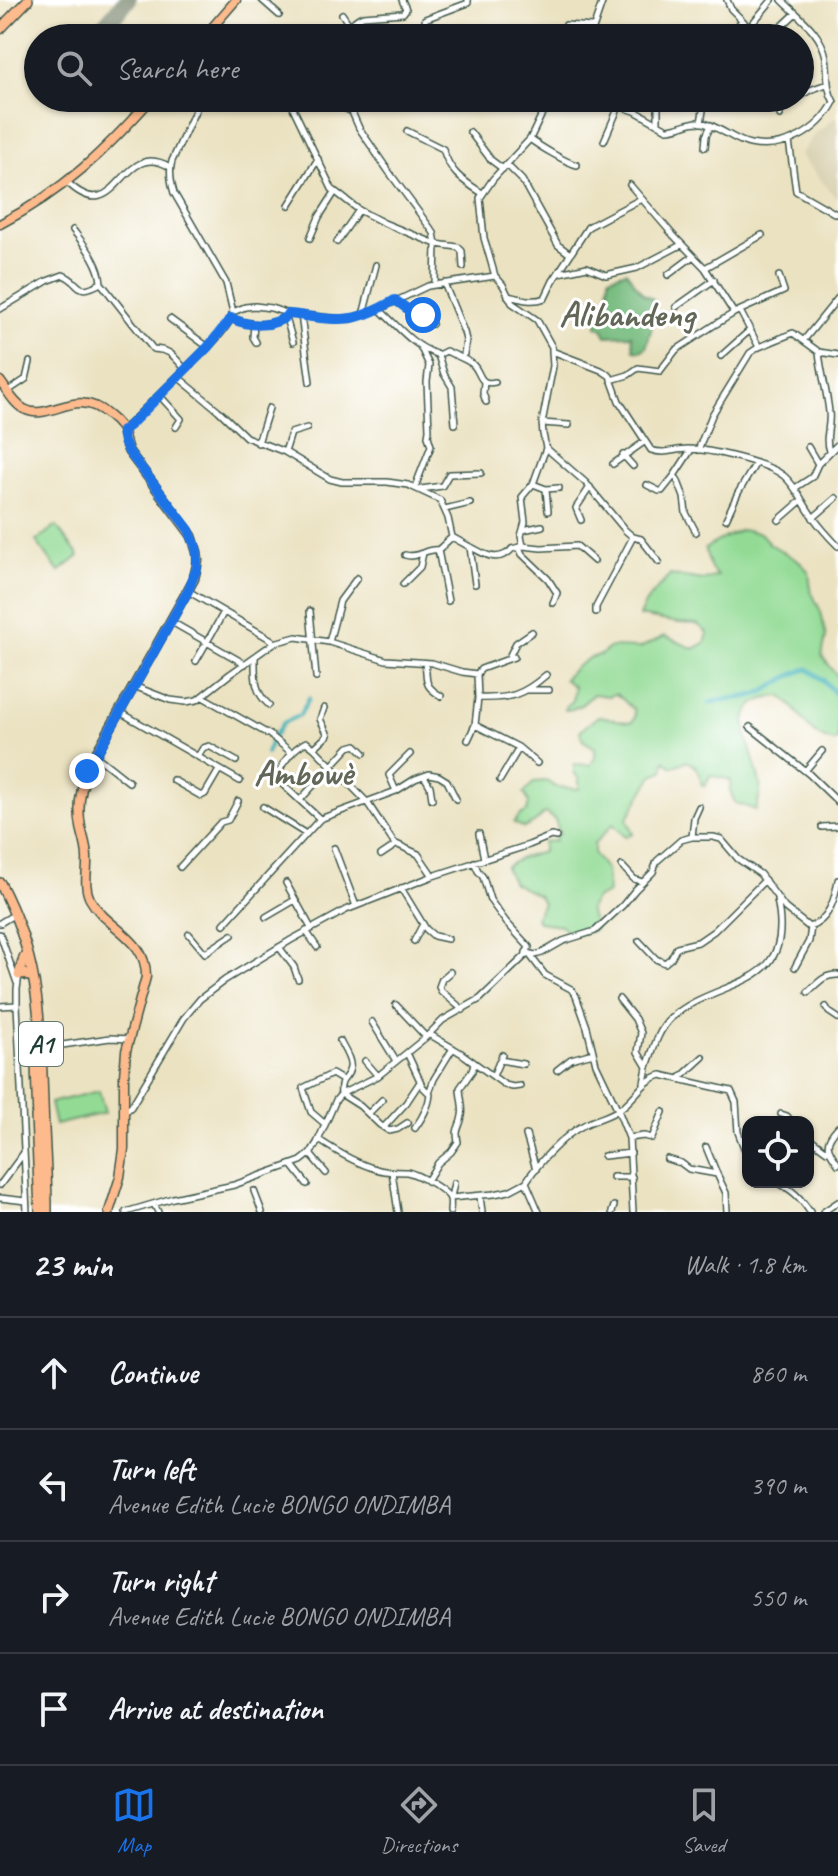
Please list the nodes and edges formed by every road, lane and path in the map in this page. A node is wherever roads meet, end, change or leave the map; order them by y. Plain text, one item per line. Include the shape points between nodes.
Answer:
1 (25, 0) edge
2 (233, 0) edge
3 (262, 0) edge
4 (402, 0) edge
5 (468, 0) edge
6 (603, 0) edge
7 (727, 0) edge
8 (772, 0) edge
9 (782, 0) edge
10 (796, 13) junction
11 (342, 14) dead end
12 (279, 15) dead end
13 (744, 22) joint
14 (213, 24) edge
15 (215, 24) edge
16 (349, 24) edge
17 (352, 24) edge
18 (426, 24) edge
19 (593, 24) edge
20 (739, 24) edge
21 (752, 24) edge
22 (784, 24) edge
23 (807, 24) edge
24 (0, 27) edge
25 (814, 32) edge
26 (827, 84) junction
27 (814, 89) edge
28 (836, 101) edge
29 (136, 112) edge
30 (138, 112) edge
31 (195, 112) edge
32 (295, 112) edge
33 (352, 112) edge
34 (544, 112) edge
35 (617, 112) edge
36 (637, 112) edge
37 (658, 112) edge
38 (703, 112) edge
39 (780, 112) edge
40 (780, 115) dead end
41 (701, 123) junction
42 (658, 124) junction
43 (711, 125) junction
44 (407, 131) dead end
45 (470, 132) dead end
46 (530, 139) junction
47 (604, 141) dead end
48 (789, 141) junction
49 (705, 147) dead end
50 (318, 159) junction
51 (577, 165) dead end
52 (171, 167) junction
53 (505, 167) junction
54 (67, 182) junction
55 (630, 185) dead end
56 (335, 192) junction
57 (482, 193) junction
58 (641, 199) junction
59 (289, 205) dead end
60 (359, 210) junction
61 (836, 214) dead end
62 (0, 222) edge
63 (73, 230) dead end
64 (762, 235) dead end
65 (310, 238) dead end
66 (337, 242) dead end
67 (436, 244) junction
68 (681, 245) junction
69 (570, 254) junction
70 (692, 257) junction
71 (376, 265) dead end
72 (463, 267) dead end
73 (705, 268) junction
74 (558, 273) junction
75 (668, 275) dead end
76 (495, 276) junction
77 (779, 276) dead end
78 (714, 280) junction
79 (101, 283) junction
80 (444, 283) junction
81 (435, 284) junction
82 (508, 296) junction
83 (838, 298) edge
84 (395, 300) junction
85 (1, 306) edge
86 (676, 307) dead end
87 (379, 309) junction
88 (737, 312) junction
89 (232, 315) junction
90 (301, 315) junction
91 (288, 316) junction
92 (363, 316) junction
93 (170, 319) dead end
94 (254, 324) junction
95 (432, 324) dead end
96 (750, 330) junction
97 (804, 340) junction
98 (256, 342) dead end
99 (293, 342) dead end
100 (420, 346) junction
101 (208, 347) junction
102 (759, 347) junction
103 (552, 351) junction
104 (819, 352) junction
105 (464, 354) dead end
106 (438, 355) junction
107 (838, 355) edge
108 (721, 356) dead end
109 (30, 362) dead end
110 (185, 369) junction
111 (178, 377) junction
112 (611, 380) junction
113 (0, 381) edge
114 (310, 382) dead end
115 (484, 382) junction
116 (495, 382) dead end
117 (8, 391) junction
118 (160, 396) junction
119 (486, 402) dead end
120 (269, 408) dead end
121 (542, 423) junction
122 (455, 424) dead end
123 (569, 425) dead end
124 (176, 427) dead end
125 (307, 428) dead end
126 (122, 431) junction
127 (644, 442) junction
128 (258, 443) junction
129 (838, 444) edge
130 (808, 447) dead end
131 (546, 448) junction
132 (695, 449) junction
133 (829, 451) junction
134 (285, 452) junction
135 (623, 455) junction
136 (756, 463) junction
137 (613, 464) dead end
138 (818, 464) junction
139 (633, 466) dead end
140 (481, 473) dead end
141 (674, 476) junction
142 (533, 484) junction
143 (647, 485) dead end
144 (590, 487) junction
145 (418, 488) junction
146 (559, 488) dead end
147 (795, 488) junction
148 (546, 489) junction
149 (836, 498) dead end
150 (802, 500) junction
151 (470, 503) dead end
152 (445, 509) junction
153 (548, 511) dead end
154 (813, 518) junction
155 (726, 519) dead end
156 (581, 520) dead end
157 (779, 520) dead end
158 (542, 526) dead end
159 (523, 530) junction
160 (696, 532) dead end
161 (452, 537) junction
162 (633, 537) junction
163 (521, 546) junction
164 (838, 546) edge
165 (470, 547) junction
166 (438, 550) junction
167 (423, 553) junction
168 (405, 555) dead end
169 (594, 561) dead end
170 (659, 562) dead end
171 (357, 578) dead end
172 (403, 584) dead end
173 (475, 584) dead end
174 (188, 591) junction
175 (448, 601) dead end
176 (553, 603) dead end
177 (310, 611) dead end
178 (224, 612) junction
179 (596, 612) dead end
180 (170, 621) junction
181 (532, 632) dead end
182 (312, 639) junction
183 (207, 642) junction
184 (329, 642) junction
185 (274, 643) junction
186 (255, 657) junction
187 (196, 661) dead end
188 (425, 663) junction
189 (245, 664) junction
190 (477, 674) junction
191 (546, 675) dead end
192 (316, 677) dead end
193 (134, 686) junction
194 (526, 690) junction
195 (549, 690) dead end
196 (441, 696) dead end
197 (203, 697) junction
198 (478, 698) junction
199 (269, 705) dead end
200 (324, 708) dead end
201 (120, 712) junction
202 (475, 725) junction
203 (750, 727) dead end
204 (267, 734) junction
205 (468, 740) dead end
206 (264, 741) dead end
207 (314, 748) junction
208 (519, 748) junction
209 (822, 751) dead end
210 (292, 753) junction
211 (364, 753) dead end
212 (410, 754) dead end
213 (95, 755) junction
214 (198, 756) junction
215 (236, 761) dead end
216 (537, 763) dead end
217 (332, 766) junction
218 (219, 770) junction
219 (805, 771) junction
220 (423, 775) junction
221 (173, 780) dead end
222 (500, 780) dead end
223 (240, 781) dead end
224 (129, 782) dead end
225 (396, 791) junction
226 (432, 799) dead end
227 (456, 799) dead end
228 (300, 800) junction
229 (238, 801) dead end
230 (367, 802) junction
231 (838, 802) edge
232 (263, 807) dead end
233 (699, 807) dead end
234 (320, 819) junction
235 (838, 826) edge
236 (822, 827) dead end
237 (306, 834) junction
238 (479, 834) dead end
239 (556, 837) dead end
240 (692, 837) junction
241 (396, 845) junction
242 (334, 848) dead end
243 (381, 855) dead end
244 (484, 859) junction
245 (474, 862) junction
246 (622, 866) dead end
247 (180, 867) dead end
248 (433, 876) junction
249 (765, 880) junction
250 (642, 882) junction
251 (0, 883) edge
252 (286, 883) dead end
253 (838, 884) edge
254 (383, 887) dead end
255 (401, 888) junction
256 (0, 895) edge
257 (385, 895) junction
258 (295, 900) junction
259 (356, 906) junction
260 (835, 907) edge
261 (782, 908) junction
262 (10, 917) junction
263 (266, 917) dead end
264 (0, 923) edge
265 (423, 923) junction
266 (224, 924) dead end
267 (811, 927) junction
268 (308, 930) junction
269 (0, 934) edge
270 (189, 934) dead end
271 (232, 935) dead end
272 (448, 939) dead end
273 (414, 941) dead end
274 (639, 941) dead end
275 (279, 947) junction
276 (317, 947) dead end
277 (528, 953) junction
278 (795, 967) dead end
279 (450, 972) dead end
280 (838, 975) edge
281 (22, 979) junction
282 (298, 979) dead end
283 (808, 992) dead end
284 (619, 999) dead end
285 (17, 1005) junction
286 (396, 1005) dead end
287 (0, 1006) edge
288 (826, 1007) dead end
289 (463, 1010) junction
290 (836, 1015) edge
291 (372, 1022) dead end
292 (427, 1036) junction
293 (130, 1039) junction
294 (340, 1041) dead end
295 (41, 1048) junction
296 (453, 1048) junction
297 (407, 1053) junction
298 (593, 1053) junction
299 (703, 1057) dead end
300 (365, 1061) dead end
301 (396, 1061) junction
302 (474, 1063) junction
303 (523, 1064) dead end
304 (647, 1067) junction
305 (557, 1070) dead end
306 (378, 1076) junction
307 (493, 1076) junction
308 (680, 1079) junction
309 (342, 1080) junction
310 (421, 1081) junction
311 (644, 1084) junction
312 (520, 1086) dead end
313 (429, 1093) junction
314 (341, 1094) junction
315 (40, 1100) junction
316 (382, 1100) dead end
317 (618, 1110) junction
318 (124, 1112) junction
319 (663, 1112) dead end
320 (368, 1114) junction
321 (781, 1114) dead end
322 (787, 1116) edge
323 (407, 1123) dead end
324 (325, 1124) junction
325 (838, 1127) edge
326 (384, 1128) junction
327 (415, 1128) dead end
328 (526, 1135) dead end
329 (629, 1138) junction
330 (319, 1140) junction
331 (814, 1141) edge
332 (742, 1142) edge
333 (706, 1147) dead end
334 (829, 1152) junction
335 (631, 1153) junction
336 (24, 1154) junction
337 (310, 1154) junction
338 (604, 1156) dead end
339 (667, 1159) dead end
340 (838, 1164) edge
341 (292, 1165) junction
342 (536, 1169) junction
343 (392, 1172) junction
344 (326, 1173) dead end
345 (717, 1174) junction
346 (613, 1177) dead end
347 (632, 1177) junction
348 (427, 1181) junction
349 (526, 1182) junction
350 (454, 1183) dead end
351 (307, 1184) dead end
352 (0, 1185) edge
353 (789, 1188) edge
354 (254, 1191) dead end
355 (39, 1193) junction
356 (480, 1196) junction
357 (0, 1198) edge
358 (450, 1198) junction
359 (26, 1201) junction
360 (838, 1202) edge
361 (154, 1204) junction
362 (109, 1211) edge
363 (27, 1212) edge
364 (45, 1212) edge
365 (126, 1212) edge
366 (158, 1212) edge
367 (262, 1212) edge
368 (398, 1212) edge
369 (450, 1212) edge
370 (482, 1212) edge
371 (539, 1212) edge
372 (633, 1212) edge
373 (727, 1212) edge
374 (810, 1212) edge
375 (823, 1212) edge

1 - 24 highway
2 - 14 main road
2 - 15 main road
3 - 12 street
4 - 17 street via 403,13 363,16
5 - 18 street via 425,19
6 - 19 street
7 - 13 street
8 - 21 street
9 - 10 street
10 - 22 street
10 - 23 street
11 - 16 street
13 - 20 street
25 - 26 street via 827,61
26 - 27 street
26 - 28 street
28 - 48 street via 805,134
29 - 62 main road via 82,165
30 - 54 main road
31 - 52 street
32 - 50 street
33 - 67 street via 433,231
34 - 46 street
35 - 47 street
36 - 42 street
37 - 42 street
38 - 41 street
39 - 40 street
41 - 42 street via 671,129
41 - 43 street
43 - 48 street via 751,144
43 - 49 street
44 - 57 street via 443,149 458,177
45 - 53 street via 484,152
46 - 51 street
46 - 53 street
48 - 61 street via 796,191
50 - 56 street
50 - 59 street
52 - 54 street via 141,162 93,198
52 - 89 street via 174,193 226,283
53 - 57 street
53 - 69 street via 522,180 558,245
54 - 62 main road
55 - 58 street
56 - 60 street
56 - 65 street
57 - 76 street via 479,204
58 - 68 street
58 - 69 street via 590,225
60 - 66 street
60 - 67 street
63 - 79 street via 91,255
64 - 73 street
67 - 72 street via 460,249
67 - 81 street
68 - 70 street
68 - 74 street via 637,268 606,275 587,267
69 - 74 street
70 - 73 street
70 - 75 street
71 - 92 street
73 - 78 street
74 - 82 street via 545,298 525,301
76 - 80 street
76 - 82 street
77 - 88 street via 784,291
78 - 86 street
78 - 88 street
79 - 85 street via 80,289 63,275
79 - 110 street via 149,345 169,352
80 - 81 street
80 - 105 street via 464,332
81 - 84 street
82 - 103 street via 537,320
83 - 97 street
84 - 87 street
84 - 95 street
87 - 92 street
87 - 100 street
88 - 96 street
88 - 112 street via 676,350 660,371 638,368
89 - 91 street via 255,306
89 - 94 street
89 - 101 street
90 - 91 street
90 - 92 street
90 - 114 street
91 - 94 street
91 - 99 street
93 - 101 street
94 - 98 street
96 - 102 street
96 - 108 street
97 - 102 street via 791,333
97 - 104 street
100 - 106 street
100 - 145 street via 429,365 431,446
101 - 110 street
102 - 132 street via 750,353
103 - 112 street via 601,370
103 - 121 street
104 - 107 street
104 - 133 street via 830,415
106 - 115 street via 446,351 470,362
106 - 122 street via 452,387
109 - 117 street via 26,379
110 - 111 street
111 - 118 street
111 - 128 street
112 - 127 street
113 - 117 main road
115 - 116 street
115 - 119 street
117 - 126 main road via 31,411 91,404
118 - 124 street via 181,419
118 - 126 street
120 - 128 street
121 - 123 street
121 - 131 street
125 - 134 street via 291,433
126 - 174 main road via 129,452 195,544 197,568
127 - 132 street via 658,453
127 - 135 street
128 - 134 street
129 - 133 street
130 - 138 street
131 - 142 street
131 - 144 street
132 - 136 street
132 - 141 street
133 - 138 street
134 - 145 street via 338,482
135 - 137 street
135 - 139 street
136 - 147 street via 780,473
136 - 155 street
138 - 147 street via 812,477
140 - 145 street via 449,474 442,486
141 - 143 street via 664,491
141 - 160 street
142 - 148 street
142 - 159 street via 522,497
144 - 156 street via 576,508
144 - 162 street
145 - 152 street via 440,500
146 - 148 street
147 - 150 street
148 - 153 street
149 - 154 street
150 - 154 street
150 - 157 street
151 - 152 street
152 - 161 street
154 - 164 street
158 - 159 street
159 - 163 street
161 - 165 street
161 - 166 street
162 - 170 street
162 - 179 street
163 - 165 street via 494,558
163 - 169 street via 577,546
163 - 176 street via 522,554 557,593
165 - 173 street
166 - 167 street
166 - 175 street
167 - 168 street
167 - 172 street via 420,567
171 - 184 street via 340,601
174 - 178 street
174 - 180 main road
177 - 182 street
178 - 183 street
178 - 185 street
180 - 183 street
180 - 193 main road
181 - 190 street via 516,643 511,658
182 - 184 street
182 - 185 street
182 - 192 street
183 - 187 street
183 - 189 street
184 - 188 street via 386,660
185 - 186 street
186 - 189 street
186 - 199 street via 255,685
188 - 190 street
188 - 196 street via 426,683
189 - 197 street
190 - 198 street
191 - 194 street
193 - 197 street via 175,701
193 - 201 main road
194 - 195 street
194 - 198 street via 506,698
197 - 204 street
198 - 202 street
200 - 207 street via 320,719 328,735
201 - 213 main road
201 - 214 street
202 - 205 street
202 - 208 street
203 - 219 street
204 - 206 street
204 - 210 street
207 - 210 street via 306,742
207 - 217 street
208 - 216 street
208 - 222 street
209 - 219 street
210 - 228 street via 278,775
211 - 217 street via 352,745
212 - 225 street via 389,775
213 - 224 street
213 - 293 main road via 79,804 87,892 94,906 139,949 146,969
214 - 215 street via 209,746
214 - 218 street
217 - 228 street
217 - 230 street
218 - 221 street via 201,796
218 - 223 street
219 - 231 street
220 - 225 street
220 - 226 street
220 - 227 street via 444,779
225 - 230 street
228 - 234 street
229 - 247 street via 227,822 221,822
230 - 234 street
230 - 241 street
232 - 237 street
233 - 240 street
234 - 237 street
235 - 236 street
237 - 266 street
238 - 244 street
239 - 244 street
240 - 249 street via 721,839
240 - 250 street via 657,861
241 - 243 street
241 - 248 street via 418,854
242 - 259 street
244 - 245 street
245 - 248 street
245 - 277 street via 490,900 525,940
246 - 250 street
248 - 255 street
249 - 261 street
249 - 274 street via 714,931 677,947 665,963
250 - 277 street via 595,931 542,953
251 - 295 highway, A1 via 30,959
252 - 258 street
253 - 260 street
254 - 257 street
255 - 257 street
255 - 265 street
256 - 262 highway
257 - 259 street
258 - 263 street
258 - 268 street
259 - 268 street
260 - 267 street
261 - 267 street
261 - 304 street via 780,936 770,961 756,975 671,1018 660,1031
262 - 264 street
262 - 281 highway via 24,958
265 - 272 street via 434,936
265 - 273 street
267 - 278 street
268 - 275 street
268 - 276 street
269 - 281 street
270 - 271 street via 205,953
275 - 282 street
275 - 318 street via 200,999
277 - 289 street
277 - 298 street via 545,975 573,991
279 - 289 street via 439,987
280 - 283 street via 828,975
281 - 285 street
281 - 315 highway, A1 via 34,1030
284 - 304 street via 641,1033 638,1052
285 - 287 street
285 - 336 street
286 - 292 street
288 - 290 street
289 - 292 street
291 - 301 street
292 - 296 street
292 - 297 street
293 - 295 street
293 - 318 main road
294 - 309 street via 350,1063
295 - 315 highway, A1
296 - 302 street
296 - 313 street
297 - 301 street
297 - 310 street
298 - 305 street
298 - 317 street
299 - 308 street
300 - 306 street
301 - 306 street
302 - 307 street
302 - 348 street via 460,1088 458,1142
303 - 307 street via 501,1058
304 - 311 street
306 - 314 street
307 - 312 street via 505,1085
308 - 311 street via 661,1075
308 - 332 street via 731,1091
309 - 314 street
309 - 324 street via 332,1074 303,1088 311,1112
310 - 313 street
310 - 326 street
311 - 317 street
313 - 327 street
314 - 320 street
314 - 324 street
315 - 355 highway
315 - 364 highway, A1
316 - 320 street
317 - 329 street
317 - 342 street via 578,1128
318 - 362 main road via 121,1170
319 - 329 street via 652,1138
320 - 326 street
321 - 322 street
323 - 326 street via 393,1131
324 - 330 street
325 - 334 street via 829,1140
328 - 342 street
329 - 335 street
330 - 337 street
330 - 343 street via 355,1162
331 - 334 street
333 - 345 street
334 - 340 street
335 - 338 street
335 - 347 street
336 - 352 street
336 - 359 street
337 - 341 street
337 - 344 street
339 - 345 street
341 - 351 street
341 - 361 street
342 - 349 street
343 - 348 street
343 - 368 street
345 - 373 street
346 - 347 street
347 - 372 street
348 - 358 street
349 - 356 street
349 - 371 street
350 - 358 street
353 - 374 street
354 - 367 street
355 - 359 street
355 - 364 highway
356 - 358 street
356 - 370 street
357 - 359 street
358 - 369 street
359 - 363 street
360 - 375 street
361 - 365 street
361 - 366 street

